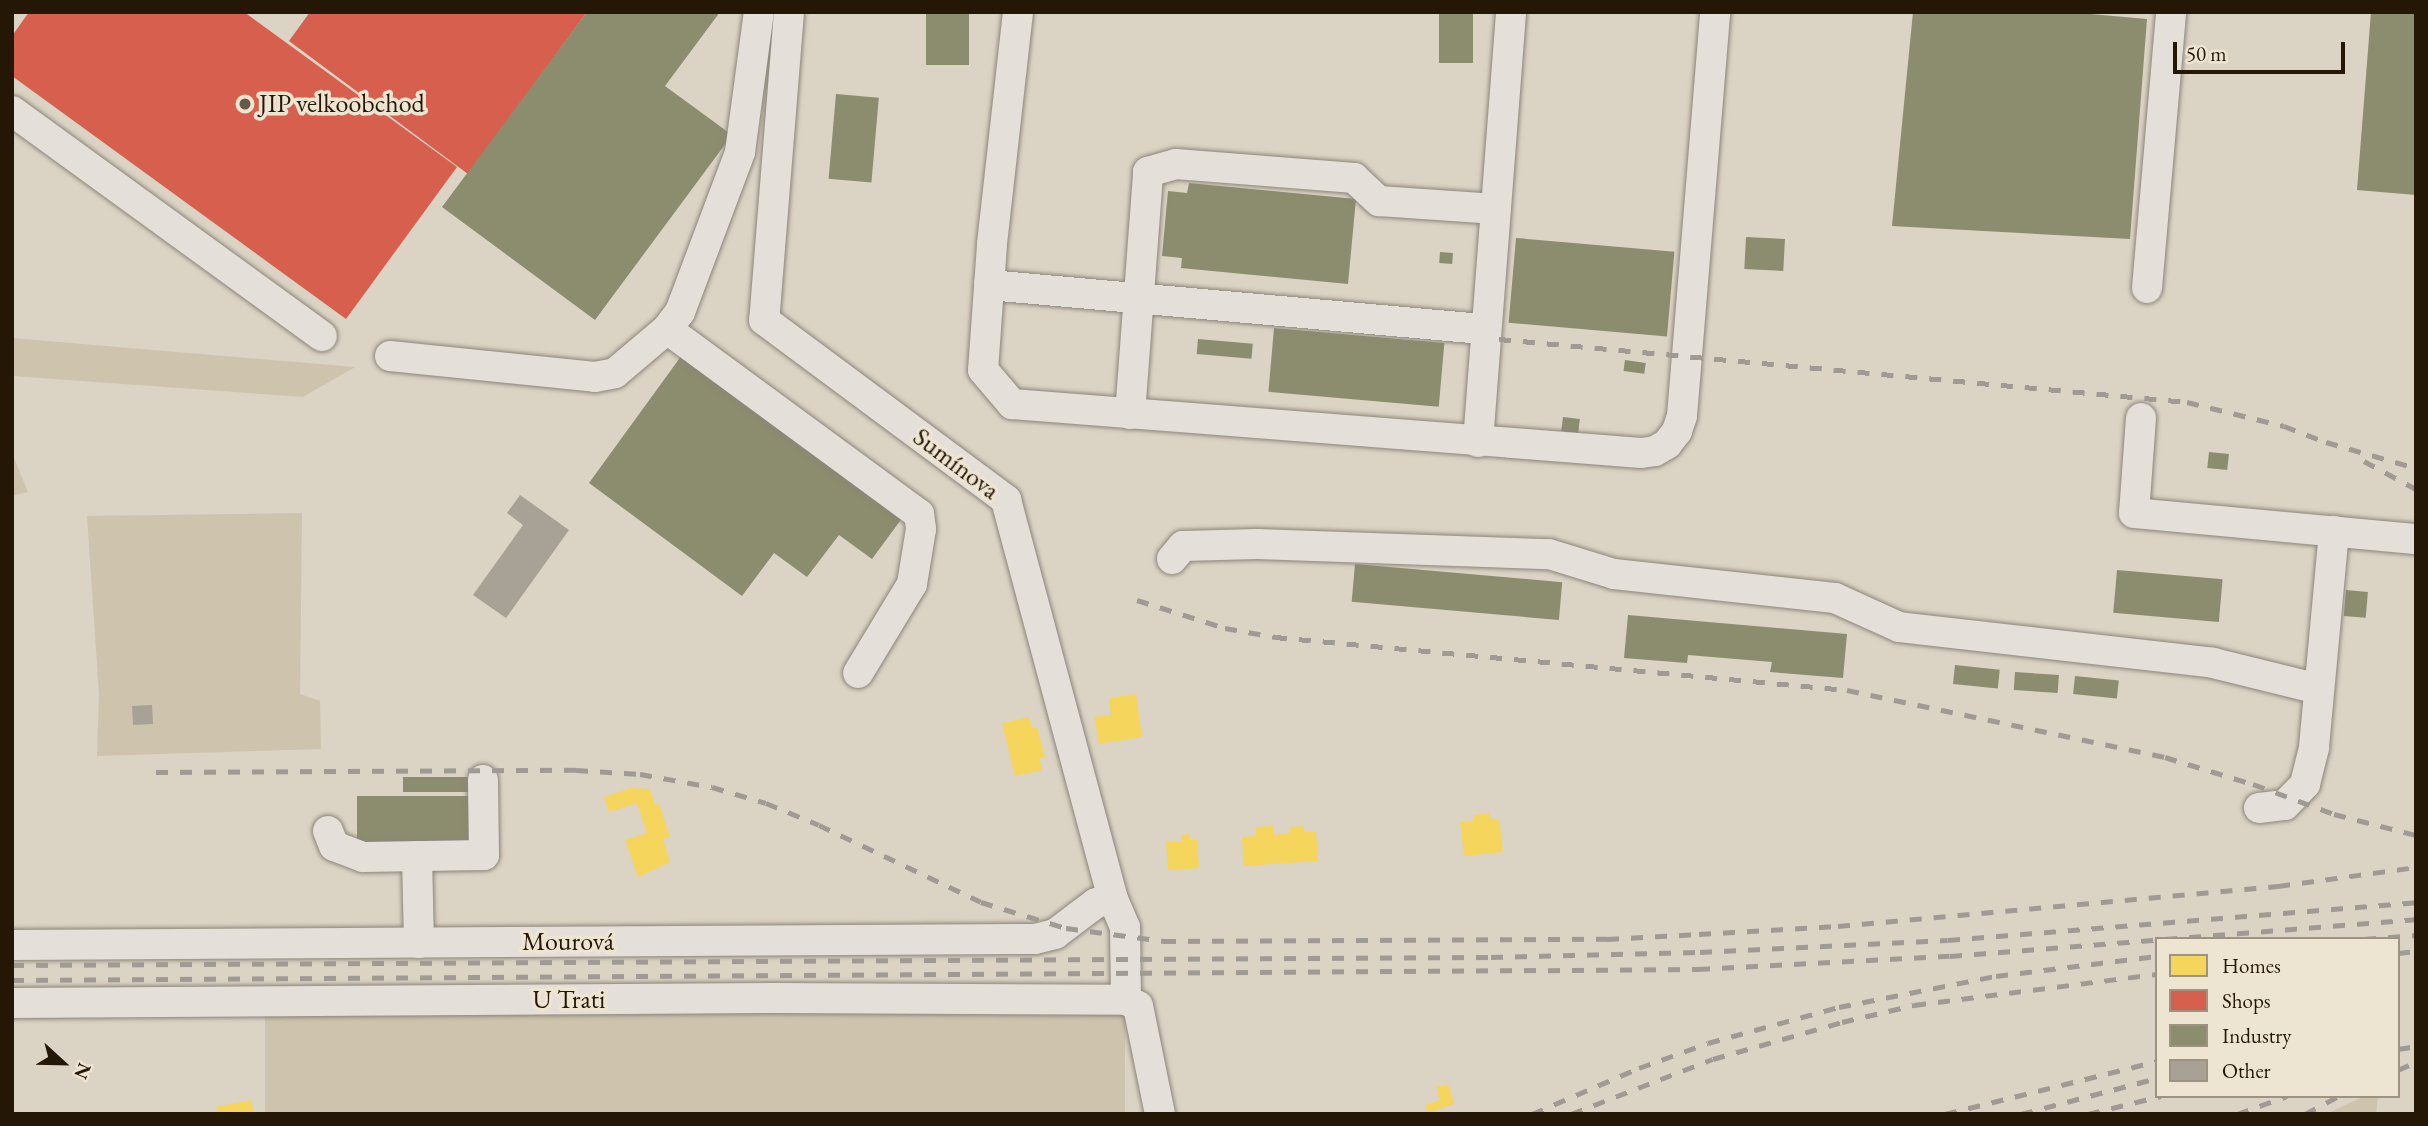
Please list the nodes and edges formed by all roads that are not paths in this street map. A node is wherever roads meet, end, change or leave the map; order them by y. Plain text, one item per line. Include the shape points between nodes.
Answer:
1 (759, 12) edge
2 (789, 12) edge
3 (1018, 12) edge
4 (1511, 12) edge
5 (1715, 12) edge
6 (2171, 12) edge
7 (12, 111) edge
8 (1496, 209) junction
9 (989, 285) junction
10 (2147, 288) dead end
11 (1137, 298) junction
12 (1486, 329) junction
13 (667, 330) junction
14 (322, 336) dead end
15 (390, 356) dead end
16 (1130, 414) junction
17 (2141, 418) dead end
18 (1478, 442) junction
19 (2334, 531) junction
20 (2416, 539) edge
21 (1172, 559) dead end
22 (858, 673) dead end
23 (2319, 689) junction
24 (483, 780) dead end
25 (2259, 808) dead end
26 (328, 831) dead end
27 (417, 856) junction
28 (1113, 899) junction
29 (419, 943) junction
30 (12, 945) edge
31 (12, 1003) edge
32 (1132, 1003) junction
33 (1160, 1114) edge

1 - 13 street via 740,152 680,312
2 - 28 street, Sumínova via 764,320 1006,500
3 - 9 street
4 - 8 street
5 - 18 street via 1682,416 1676,431 1667,444 1641,453
6 - 10 street
7 - 14 street
8 - 11 street via 1379,201 1353,178 1176,164 1148,172
8 - 12 street
9 - 11 street
9 - 16 street via 983,370 1012,404
11 - 12 street
11 - 16 street
12 - 18 street
13 - 15 street via 615,373 595,377
13 - 22 street via 919,514 912,584
16 - 18 street
17 - 19 street via 2134,513
19 - 20 street
19 - 23 street
21 - 23 street via 1183,546 1257,544 1549,554 1614,574 1835,598 1899,627 2213,663
23 - 25 street via 2314,747 2305,784 2286,805
24 - 27 street via 484,855
26 - 27 street via 334,846 363,857
27 - 29 street
28 - 29 street, Mourová via 1096,903 1055,934 1035,939
28 - 32 street, Sumínova via 1125,927
29 - 30 street, Mourová
31 - 32 street, U Trati via 772,998
32 - 33 street

